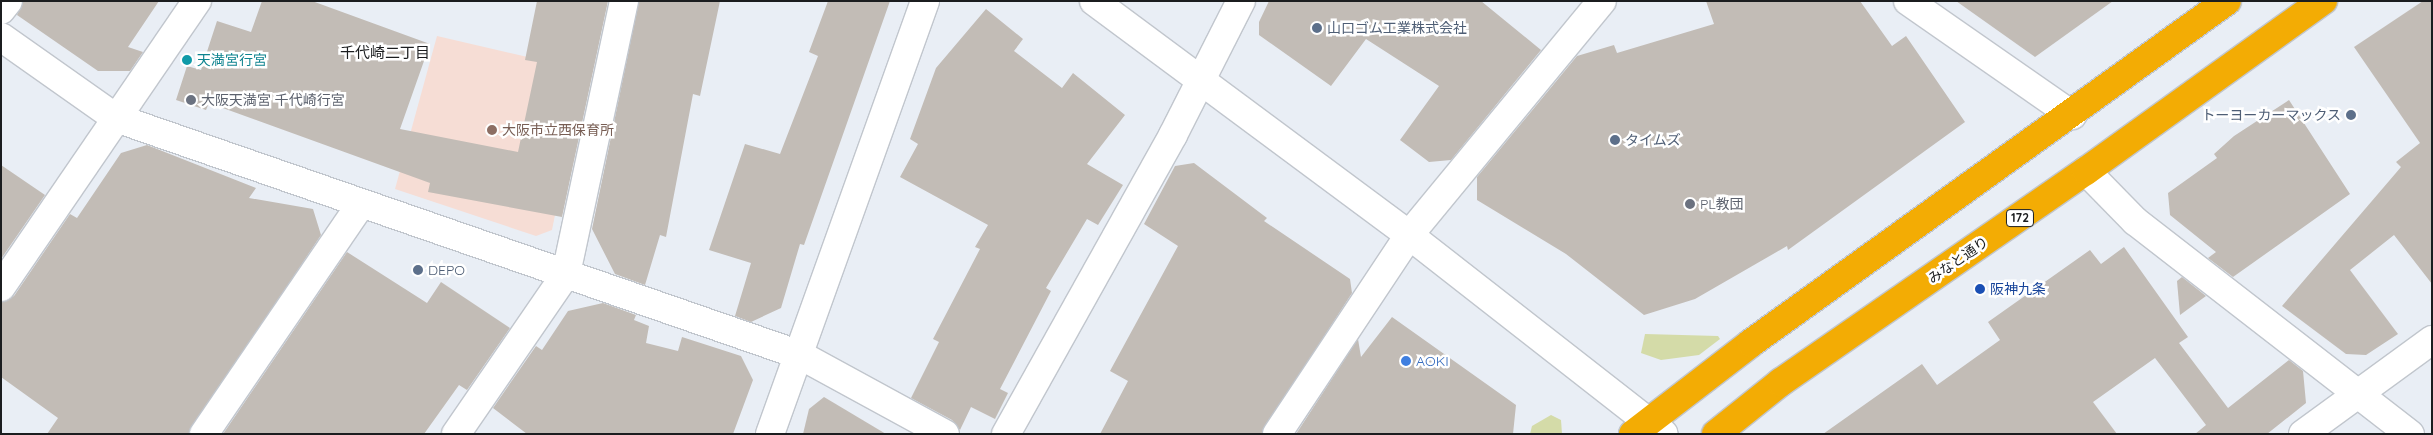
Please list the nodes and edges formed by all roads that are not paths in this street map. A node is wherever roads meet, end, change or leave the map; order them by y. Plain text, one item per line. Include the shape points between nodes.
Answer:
1 (8, 1) edge
2 (197, 1) edge
3 (624, 1) edge
4 (925, 1) edge
5 (1094, 1) edge
6 (1241, 1) edge
7 (1602, 1) edge
8 (1908, 1) edge
9 (2227, 1) edge
10 (2323, 1) edge
11 (1, 10) edge
12 (1, 37) edge
13 (1200, 80) junction
14 (2072, 115) junction
15 (116, 118) junction
16 (2086, 171) junction
17 (361, 204) junction
18 (1409, 235) junction
19 (566, 274) junction
20 (1, 287) edge
21 (2432, 340) edge
22 (800, 355) junction
23 (2358, 393) junction
24 (1649, 430) edge
25 (204, 434) edge
26 (456, 434) edge
27 (770, 434) edge
28 (945, 434) edge
29 (1006, 434) edge
30 (1277, 434) edge
31 (1716, 434) edge
32 (2304, 434) edge
33 (2410, 434) edge

1 - 11 street
2 - 15 street
3 - 19 street
4 - 22 street
5 - 13 street
6 - 13 street
7 - 18 street
8 - 14 street
9 - 14 highway
10 - 16 highway, みなと通り / 172
12 - 15 street
13 - 18 street
13 - 29 street
14 - 24 highway via 1751,343
15 - 17 street
15 - 20 street
16 - 23 street via 2135,221
16 - 31 highway, みなと通り / 172 via 1781,382
17 - 19 street
17 - 25 street
18 - 24 street
18 - 30 street
19 - 22 street
19 - 26 street
21 - 23 street
22 - 27 street
22 - 28 street
23 - 32 street
23 - 33 street

